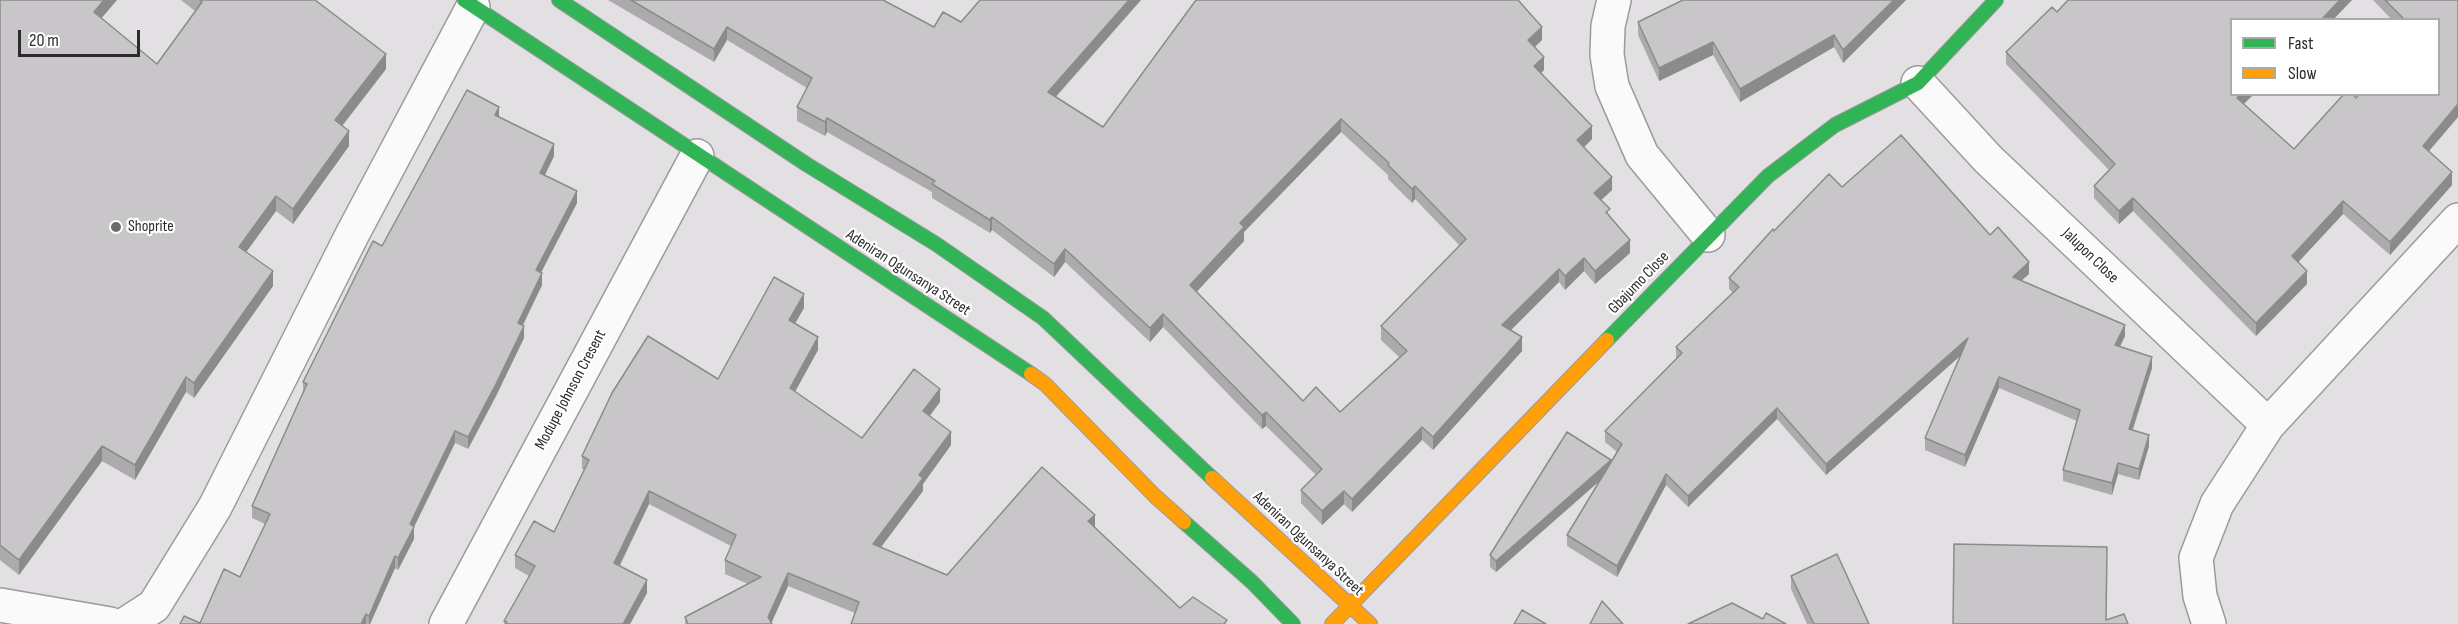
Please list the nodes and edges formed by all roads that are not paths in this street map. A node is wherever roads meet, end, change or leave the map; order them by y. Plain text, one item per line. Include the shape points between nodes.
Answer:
1 (559, 0) edge
2 (1614, 0) edge
3 (1996, 0) edge
4 (468, 4) edge
5 (1918, 83) junction
6 (697, 156) junction
7 (2458, 220) edge
8 (1708, 235) junction
9 (2268, 425) junction
10 (1350, 604) junction
11 (0, 605) edge
12 (110, 624) edge
13 (126, 624) edge
14 (446, 624) edge
15 (1293, 624) edge
16 (1332, 624) edge
17 (1370, 624) edge
18 (2209, 624) edge

1 - 10 main road, Adeniran Ogunsanya Street via 806,164 936,244 1043,318
2 - 8 street via 1607,55 1612,86 1642,155
3 - 5 main road, Gbajumo Close
4 - 6 main road, Adeniran Ogunsanya Street
4 - 13 street via 215,507 154,606
5 - 8 main road, Gbajumo Close via 1835,125 1768,176
5 - 9 street, Jalupon Close via 1988,159
6 - 14 street, Modupe Johnson Cresent
6 - 15 main road, Adeniran Ogunsanya Street via 1045,384 1155,496
7 - 9 street
8 - 10 main road, Gbajumo Close
9 - 18 street via 2217,504 2196,558 2200,596
10 - 16 main road, Gbajumo Close
10 - 17 main road, Adeniran Ogunsanya Street
11 - 12 street

